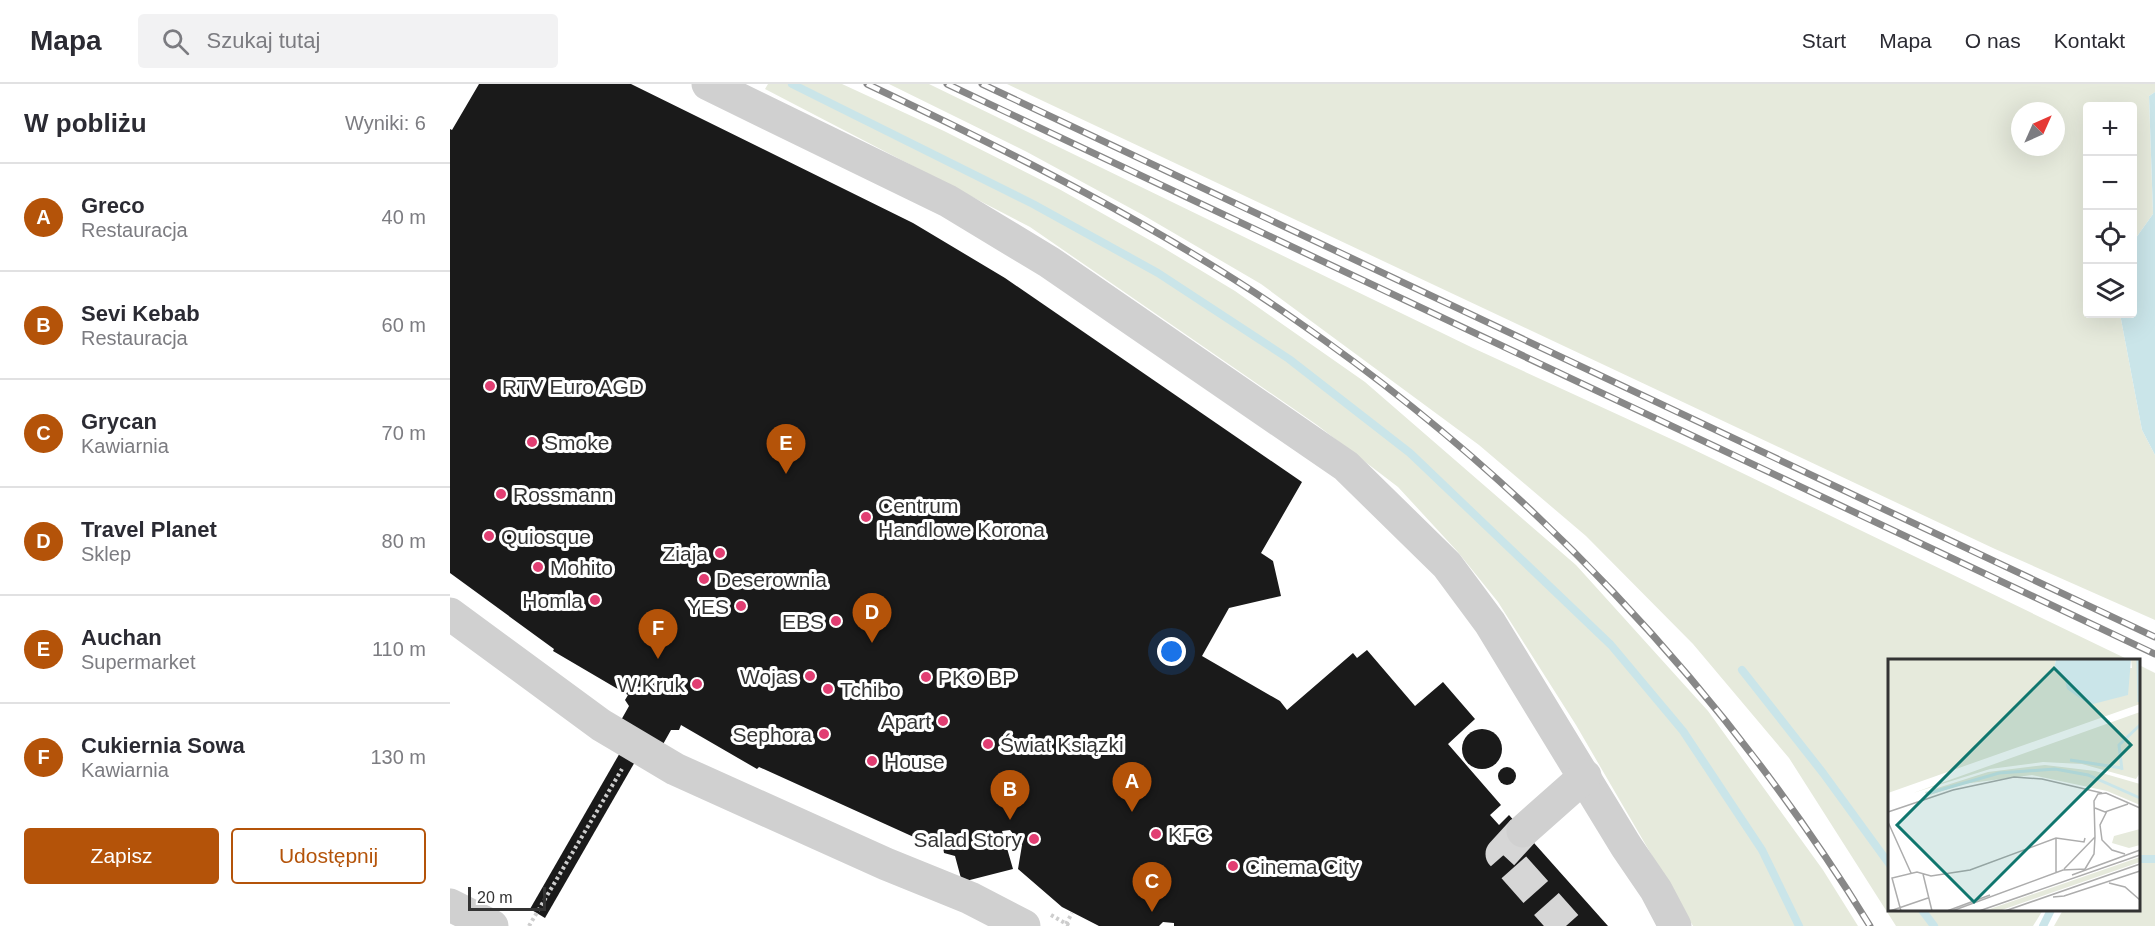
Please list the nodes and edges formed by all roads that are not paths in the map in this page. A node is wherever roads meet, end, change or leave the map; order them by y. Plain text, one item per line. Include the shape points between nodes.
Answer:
1 (708, 84) edge
2 (450, 614) edge
3 (1585, 776) junction
4 (1523, 831) tunnel mouth
5 (1626, 846) junction
6 (450, 905) edge
7 (492, 926) edge
8 (1024, 926) edge
9 (1653, 926) edge
10 (1675, 926) edge

1 - 3 street via 948,201 1049,262 1346,466 1447,566 1490,623
2 - 8 street via 636,747 719,789 970,898
3 - 4 street
3 - 5 street
5 - 9 street
5 - 10 street
6 - 7 street

